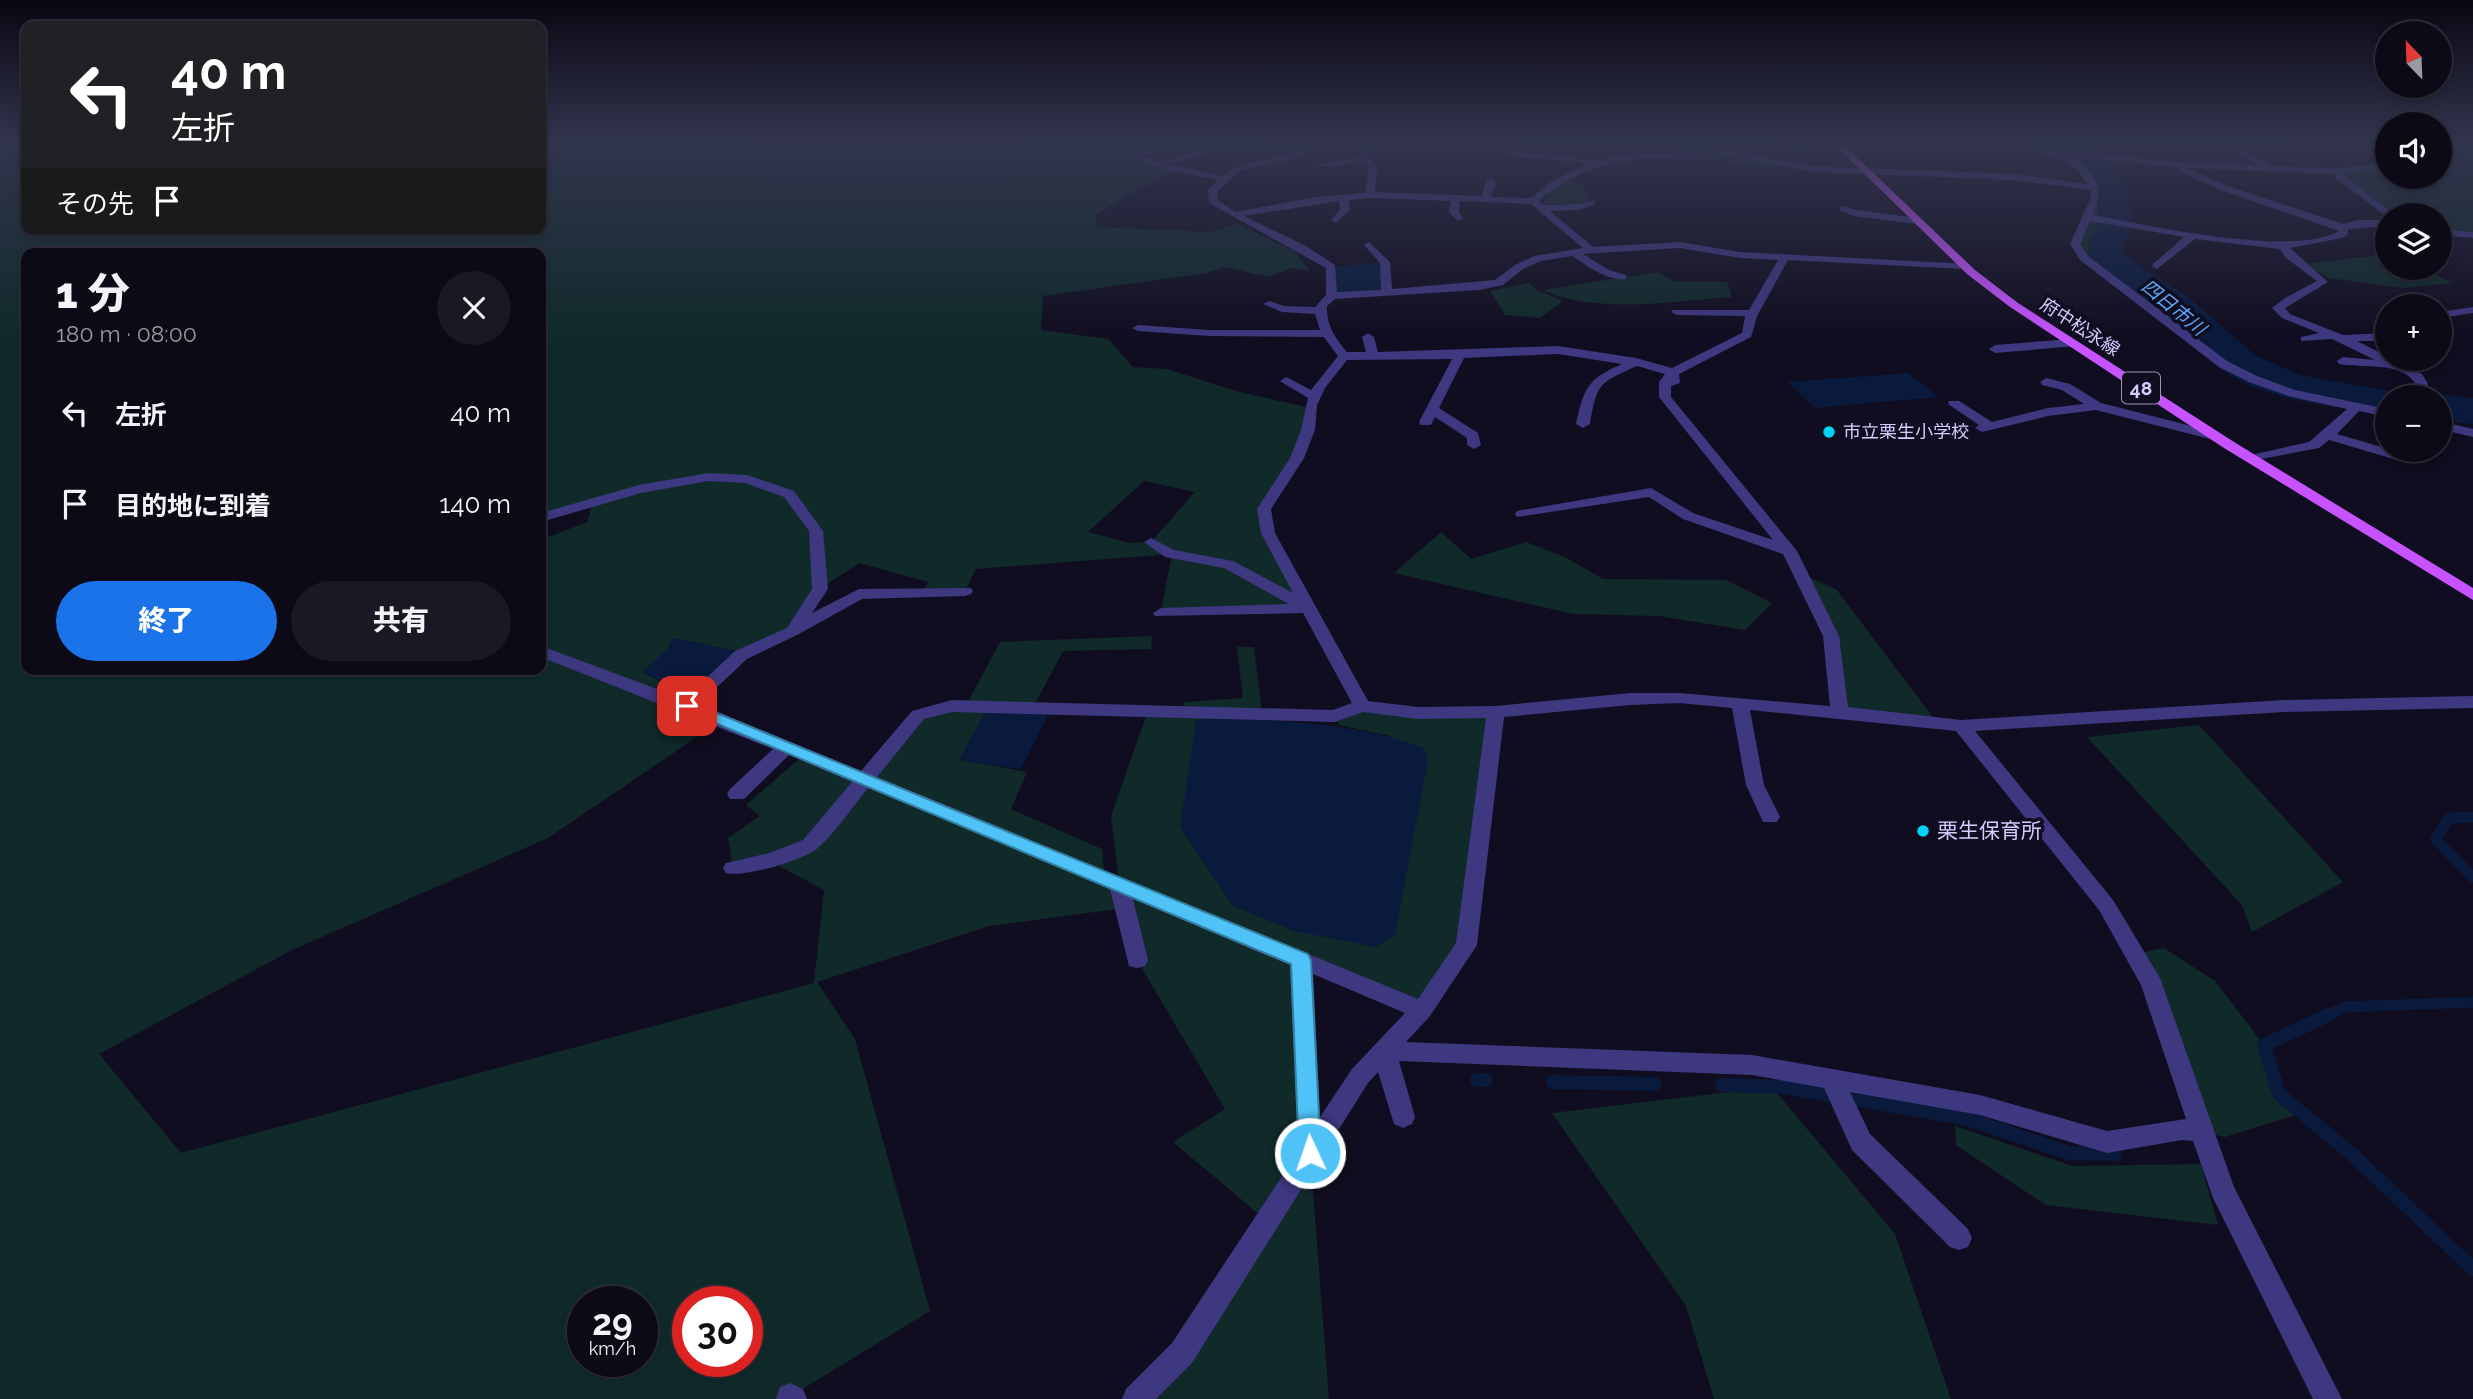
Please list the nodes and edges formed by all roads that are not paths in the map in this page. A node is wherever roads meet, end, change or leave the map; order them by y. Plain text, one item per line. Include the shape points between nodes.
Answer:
1 (1224, 208) edge
2 (1271, 208) edge
3 (1345, 208) edge
4 (1454, 208) edge
5 (1540, 208) edge
6 (1905, 208) edge
7 (2091, 208) edge
8 (2286, 208) edge
9 (1843, 209) dead end
10 (1235, 215) junction
11 (2087, 216) junction
12 (1458, 218) dead end
13 (1336, 220) dead end
14 (1918, 221) junction
15 (2375, 223) edge
16 (2343, 227) junction
17 (2452, 233) edge
18 (2473, 235) edge
19 (2192, 236) junction
20 (1369, 245) dead end
21 (2286, 246) junction
22 (1561, 248) dead end
23 (1591, 250) junction
24 (1575, 253) junction
25 (1785, 257) junction
26 (1965, 266) junction
27 (2157, 266) dead end
28 (1622, 277) dead end
29 (1387, 292) junction
30 (1332, 296) junction
31 (1269, 304) dead end
32 (2473, 310) edge
33 (1321, 311) junction
34 (1677, 312) dead end
35 (1753, 313) junction
36 (2452, 313) edge
37 (1192, 318) dead end
38 (1138, 328) dead end
39 (1154, 329) junction
40 (1211, 333) junction
41 (1326, 334) junction
42 (1368, 337) dead end
43 (2338, 337) junction
44 (2375, 337) edge
45 (2305, 339) dead end
46 (1161, 342) dead end
47 (2072, 344) junction
48 (1994, 349) dead end
49 (1460, 355) junction
50 (1344, 356) junction
51 (1373, 356) junction
52 (2375, 357) edge
53 (2343, 361) dead end
54 (1636, 362) junction
55 (2375, 363) edge
56 (2405, 371) edge
57 (1673, 372) junction
58 (1286, 381) dead end
59 (2046, 382) dead end
60 (2422, 385) edge
61 (1315, 397) junction
62 (1954, 404) dead end
63 (2096, 406) junction
64 (2357, 406) junction
65 (2375, 410) edge
66 (1698, 419) dead end
67 (1583, 424) dead end
68 (2452, 428) edge
69 (2473, 433) edge
70 (2327, 435) junction
71 (2214, 436) junction
72 (1474, 445) dead end
73 (2375, 449) edge
74 (2251, 459) junction
75 (1522, 514) dead end
76 (546, 517) edge
77 (1151, 542) dead end
78 (1789, 551) junction
79 (965, 591) dead end
80 (2473, 595) edge
81 (1308, 608) junction
82 (1161, 613) dead end
83 (793, 631) junction
84 (546, 653) edge
85 (2473, 702) edge
86 (1740, 705) junction
87 (687, 706) junction
88 (1362, 706) junction
89 (1496, 712) junction
90 (1840, 712) junction
91 (1961, 726) junction
92 (786, 747) junction
93 (864, 779) junction
94 (737, 794) dead end
95 (1770, 817) dead end
96 (733, 868) dead end
97 (1119, 884) junction
98 (1137, 960) dead end
99 (1301, 960) junction
100 (1422, 1010) junction
101 (1384, 1051) junction
102 (1833, 1080) junction
103 (1403, 1117) dead end
104 (2203, 1132) junction
105 (1310, 1153) junction
106 (1959, 1238) dead end
107 (1136, 1399) edge
108 (2328, 1399) edge

1 - 10 street
2 - 10 street
3 - 13 street
4 - 12 street
5 - 23 street
6 - 14 main road, 府中松永線 / 48
7 - 11 street
8 - 16 street
9 - 14 street
10 - 30 street via 1306,248 1332,267
11 - 19 street
11 - 64 street via 2076,244 2084,258 2223,364 2292,393
14 - 26 main road, 府中松永線 / 48
15 - 16 street
16 - 21 street via 2338,236
17 - 18 street
19 - 21 street
19 - 27 street
20 - 29 street via 1385,262
21 - 43 street via 2294,261 2323,282 2277,308
22 - 24 street
23 - 24 street
23 - 25 street via 1680,245
24 - 28 street
24 - 29 street via 1538,258 1499,283
25 - 26 street
25 - 35 street
26 - 47 main road, 府中松永線 / 48
29 - 30 street
30 - 33 street via 1321,305
31 - 33 street via 1283,310
32 - 36 street
33 - 41 street
34 - 35 street
35 - 57 street via 1747,335
37 - 40 street
38 - 39 street
39 - 40 street
39 - 46 street
40 - 41 street
41 - 50 street
42 - 51 street
43 - 44 street
43 - 45 street
43 - 52 street
47 - 48 street
47 - 71 main road, 府中松永線 / 48
49 - 51 street
49 - 54 street via 1558,350
49 - 72 street via 1429,415 1474,436
50 - 51 street
50 - 61 street
53 - 55 street
54 - 57 street
54 - 67 street via 1597,380 1590,389
56 - 60 street via 2418,377
57 - 66 street via 1675,395
57 - 78 street via 1665,383 1665,397
58 - 61 street
59 - 63 street via 2066,387
61 - 81 street via 1297,458 1264,509 1268,533
62 - 63 street via 1986,427
63 - 71 street
64 - 65 street
64 - 70 street
68 - 69 street
70 - 73 street
70 - 74 street via 2314,445
71 - 74 main road, 府中松永線 / 48
74 - 80 main road, 府中松永線 / 48
75 - 78 street via 1651,492 1688,516
76 - 83 street via 639,489 708,477 747,479 789,494 816,531 820,589
77 - 81 street via 1170,554 1228,564
78 - 90 street via 1831,636
79 - 83 street via 859,594
81 - 82 street
81 - 88 street
83 - 87 street via 741,655
84 - 87 street
85 - 91 street via 2284,706
86 - 89 street via 1679,698 1630,699
86 - 90 street
86 - 95 street via 1755,785
87 - 92 street
88 - 89 street via 1418,713
88 - 93 street via 1335,716 952,706 918,715
89 - 100 street via 1467,943
90 - 91 street
91 - 104 street via 2106,905 2152,985
92 - 93 street
92 - 94 street
93 - 96 street via 810,845
93 - 97 street
97 - 98 street
97 - 99 street
99 - 100 street
99 - 105 street
100 - 101 street
101 - 102 street via 1752,1065
101 - 103 street
101 - 105 street via 1360,1076
102 - 104 street via 1983,1106 2107,1142 2182,1129
102 - 106 street via 1861,1142
104 - 108 street via 2222,1190
105 - 107 street via 1182,1353

